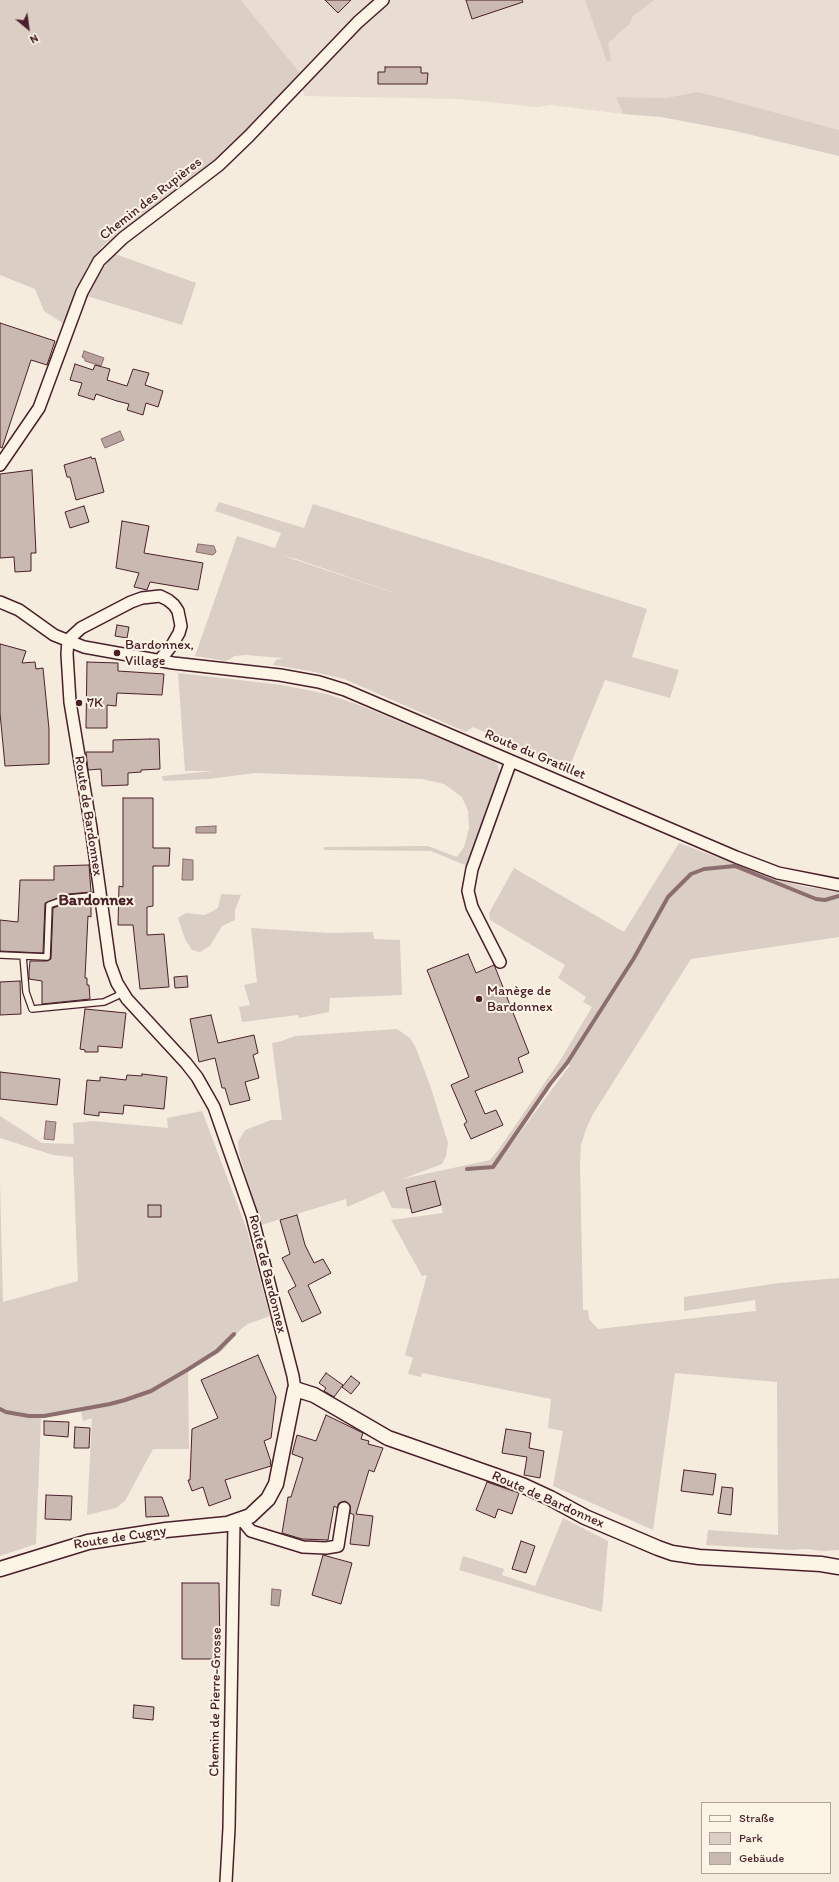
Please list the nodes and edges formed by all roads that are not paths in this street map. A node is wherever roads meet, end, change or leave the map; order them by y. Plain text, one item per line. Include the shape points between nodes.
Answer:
1 (383, 0) edge
2 (0, 465) edge
3 (0, 602) edge
4 (68, 640) junction
5 (159, 661) junction
6 (511, 761) junction
7 (839, 885) edge
8 (101, 895) junction
9 (0, 954) edge
10 (23, 956) junction
11 (500, 962) dead end
12 (122, 992) junction
13 (294, 1389) junction
14 (344, 1508) dead end
15 (238, 1521) junction
16 (839, 1559) edge
17 (822, 1564) junction
18 (839, 1567) edge
19 (0, 1569) edge
20 (226, 1882) edge

1 - 2 street, Chemin des Rupières via 358,22 255,131 219,165 123,238 99,261 82,292 39,408
3 - 4 street, Route du Gratillet via 19,610 44,629
4 - 5 street, Route du Gratillet via 84,647
4 - 5 street via 81,628 131,602 160,596 174,605 181,626 172,645
4 - 8 street, Route de Bardonnex via 66,654 70,702
5 - 6 street, Route du Gratillet via 280,675 332,686 384,705
6 - 7 street, Route du Gratillet via 743,860 778,873
6 - 11 street via 472,869 468,891 472,907
8 - 10 lane via 69,898 50,905 47,957
8 - 12 street, Route de Bardonnex via 110,964
9 - 10 lane
10 - 12 lane via 26,992 32,1009 104,1002
12 - 13 street, Route de Bardonnex via 186,1063 214,1107 252,1216 293,1376
13 - 15 street, Route de Cugny via 273,1493 250,1516
13 - 17 street, Route de Bardonnex via 314,1395 388,1438 522,1485 585,1517 658,1548 699,1557
14 - 15 street via 338,1546 326,1548 303,1547 251,1531
15 - 19 street, Route de Cugny via 88,1542
15 - 20 street, Chemin de Pierre-Grosse
16 - 17 street, Route de Bardonnex
17 - 18 street, Route de Bardonnex

